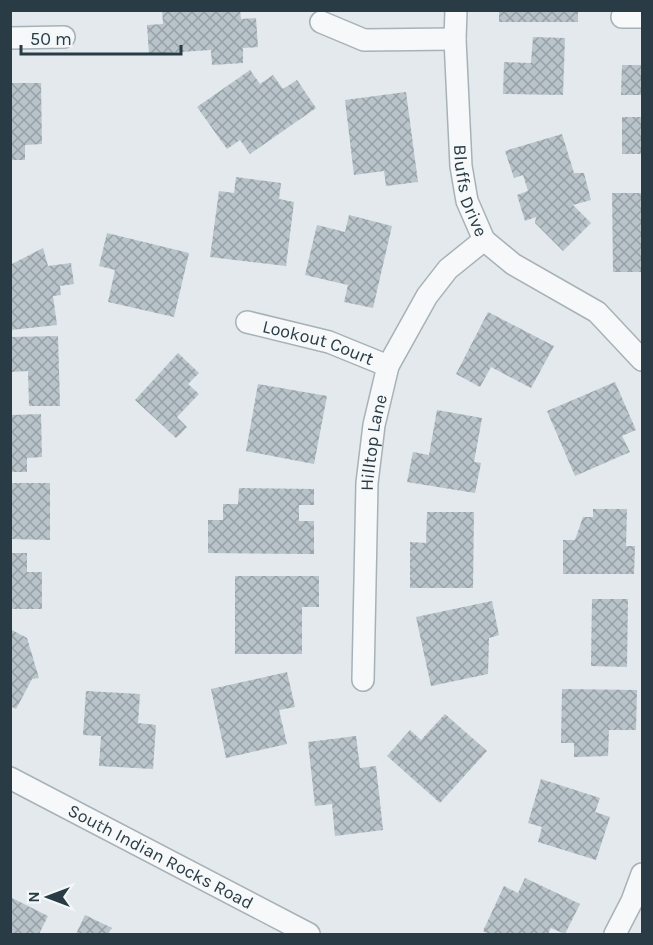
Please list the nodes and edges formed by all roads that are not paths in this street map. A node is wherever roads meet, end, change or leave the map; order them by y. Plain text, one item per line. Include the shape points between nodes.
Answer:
1 (456, 10) edge
2 (321, 22) dead end
3 (10, 38) edge
4 (64, 38) dead end
5 (455, 39) junction
6 (484, 240) junction
7 (247, 322) dead end
8 (642, 360) edge
9 (388, 366) junction
10 (363, 680) dead end
11 (10, 778) edge
12 (642, 874) edge
13 (637, 903) edge
14 (309, 934) edge
15 (615, 934) edge

1 - 5 street, Bluffs Drive
2 - 5 street via 364,40
3 - 4 street
5 - 6 street, Bluffs Drive via 461,166 467,201
6 - 8 street, Bluffs Drive via 513,264 597,312
6 - 9 street, Hilltop Lane via 448,269 427,296
7 - 9 street, Lookout Court via 329,342
9 - 10 street, Hilltop Lane via 374,425 367,483
11 - 14 street, South Indian Rocks Road
12 - 13 street
13 - 15 street

